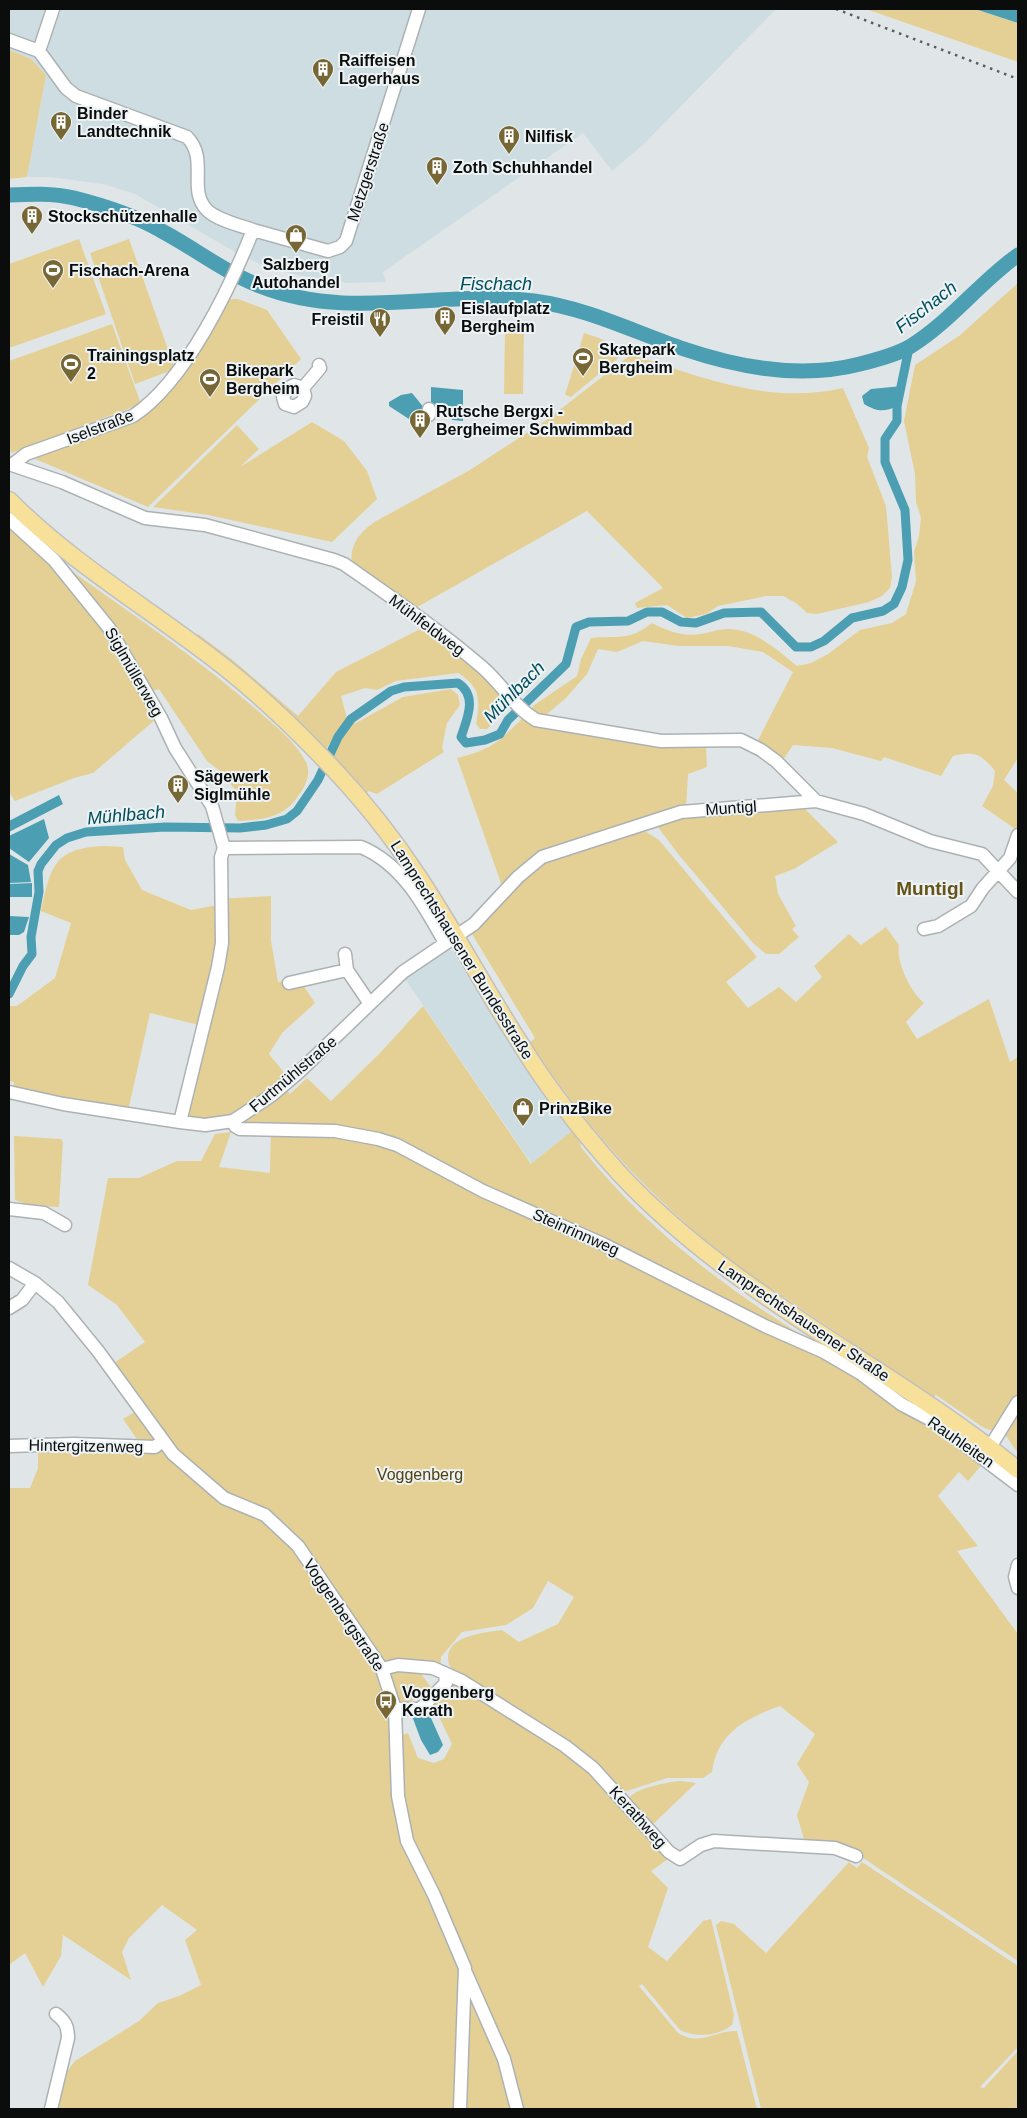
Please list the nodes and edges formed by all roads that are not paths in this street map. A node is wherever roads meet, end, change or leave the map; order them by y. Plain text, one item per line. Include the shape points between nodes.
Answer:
1 (53, 9) edge
2 (419, 9) edge
3 (9, 40) edge
4 (39, 51) junction
5 (253, 230) junction
6 (319, 365) dead end
7 (279, 404) dead end
8 (10, 464) edge
9 (9, 500) edge
10 (9, 519) edge
11 (816, 801) junction
12 (1018, 835) edge
13 (224, 848) junction
14 (998, 871) junction
15 (1018, 892) edge
16 (924, 929) dead end
17 (450, 939) junction
18 (345, 954) dead end
19 (346, 970) junction
20 (289, 983) dead end
21 (370, 1004) junction
22 (9, 1092) edge
23 (566, 1109) joint
24 (233, 1121) junction
25 (180, 1122) junction
26 (9, 1209) edge
27 (65, 1225) dead end
28 (9, 1268) edge
29 (35, 1283) junction
30 (9, 1308) edge
31 (1018, 1402) edge
32 (901, 1404) joint
33 (162, 1441) junction
34 (9, 1446) edge
35 (990, 1448) junction
36 (1018, 1470) edge
37 (1018, 1485) edge
38 (1018, 1565) edge
39 (1018, 1588) edge
40 (382, 1669) junction
41 (445, 1674) junction
42 (395, 1709) junction
43 (856, 1856) dead end
44 (464, 1968) junction
45 (56, 2014) dead end
46 (52, 2109) edge
47 (460, 2109) edge
48 (517, 2109) edge

1 - 4 street
2 - 5 street, Metzgerstraße via 346,241 328,251
3 - 4 street
4 - 5 street, Metzgerstraße via 66,88 76,96 187,137 197,150 199,195 206,209
5 - 8 street, Iselstraße via 225,294 178,374 147,407 133,416 26,454
6 - 7 street via 304,388 294,385 288,388
8 - 11 street, Mühlfeldweg via 145,518 205,525 344,564 434,628 482,668 526,714 546,723 661,741 740,740 776,761
9 - 17 main road, Lamprechtshausener Bundesstraße via 77,562 227,670 320,754 392,839
10 - 13 street, Siglmüllerweg via 54,560 109,628 175,748 212,806
11 - 14 street, Muntigl via 864,814 930,841 982,854
11 - 17 street, Muntigl via 681,812 573,845 542,857 518,877 474,924
12 - 14 street via 1010,858
13 - 17 street via 361,847 375,853 402,876
13 - 25 street, Siglmüllerweg via 221,857 222,943
14 - 15 street, Muntigl
14 - 16 street via 971,906 938,926
17 - 21 street, Furtmühlstraße via 403,972
17 - 23 main road, Lamprechtshausener Bundesstraße
18 - 19 street
19 - 20 street
19 - 21 street
21 - 24 street, Furtmühlstraße via 294,1077
22 - 25 street, Furtmühlstraße
23 - 35 main road, Lamprechtshausener Straße via 620,1174 721,1266
24 - 25 street, Furtmühlstraße via 205,1125
24 - 32 street, Steinrinnweg via 240,1129 335,1131 397,1145 483,1191 603,1244 765,1326 824,1352 860,1373
26 - 27 street via 44,1213
28 - 29 street, Voggenbergstraße
29 - 30 street via 22,1300
29 - 33 street, Voggenbergstraße via 58,1302 98,1351
31 - 35 street
32 - 37 street, Rauhleiten via 935,1422
33 - 34 street, Hintergitzenweg via 155,1447
33 - 40 street, Voggenbergstraße via 224,1498 265,1515 298,1546
35 - 36 main road, Lamprechtshausener Straße
38 - 39 street via 1015,1577
40 - 41 street, Kerathweg via 398,1666 433,1668
40 - 42 street, Voggenbergstraße
41 - 42 street via 446,1683 420,1710
41 - 43 street, Kerathweg via 462,1681 578,1755 669,1852 680,1859 701,1845 714,1841 835,1848
42 - 44 street, Voggenbergstraße via 398,1796 407,1840
44 - 47 street, Voggenbergstraße
44 - 48 street via 504,2059
45 - 46 street via 68,2028 68,2038

